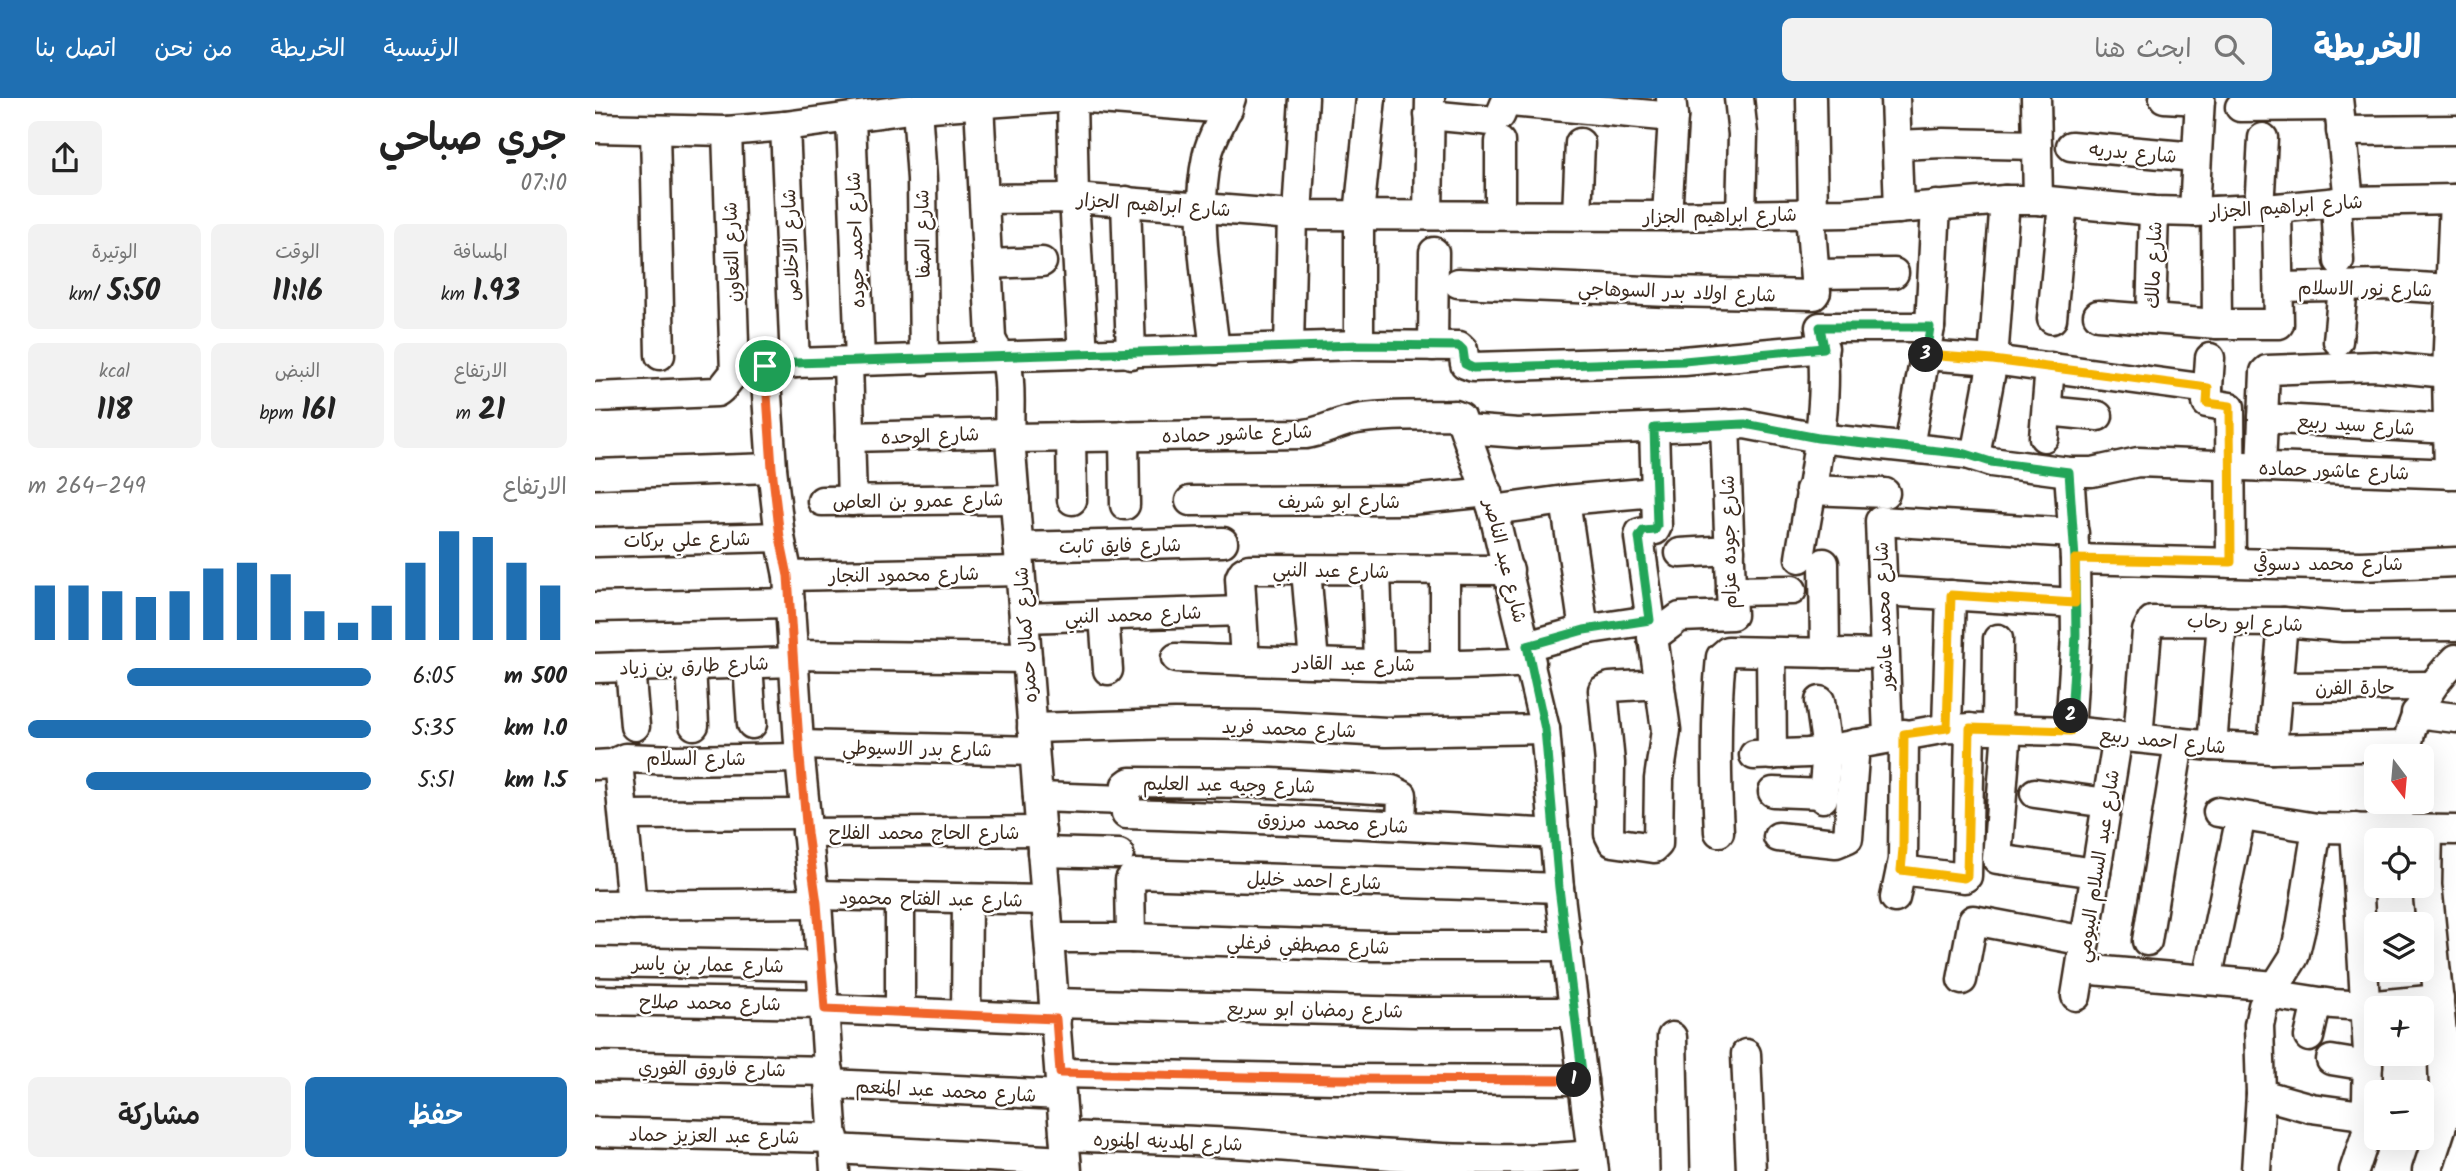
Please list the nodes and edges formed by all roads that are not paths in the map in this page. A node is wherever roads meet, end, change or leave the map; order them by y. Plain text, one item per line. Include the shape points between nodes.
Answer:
1 (1058, 98) edge
2 (1072, 98) edge
3 (1087, 98) edge
4 (1304, 98) edge
5 (1371, 98) edge
6 (1739, 98) edge
7 (1811, 98) edge
8 (1895, 98) edge
9 (2036, 98) edge
10 (2164, 98) edge
11 (2200, 99) edge
12 (1175, 101) edge
13 (947, 102) edge
14 (979, 103) junction
15 (1229, 104) edge
16 (1430, 107) edge
17 (1672, 107) edge
18 (2239, 107) dead end
19 (917, 108) junction
20 (2339, 112) edge
21 (851, 118) junction
22 (785, 126) junction
23 (595, 128) edge
24 (655, 130) junction
25 (2456, 130) edge
26 (727, 131) junction
27 (2263, 138) dead end
28 (1500, 142) dead end
29 (1580, 143) dead end
30 (1897, 145) junction
31 (2036, 145) junction
32 (2071, 146) dead end
33 (2196, 157) junction
34 (1074, 198) junction
35 (984, 199) junction
36 (2455, 199) edge
37 (2005, 200) junction
38 (1126, 201) junction
39 (2051, 202) junction
40 (2343, 202) junction
41 (1936, 205) junction
42 (1201, 208) junction
43 (1899, 209) junction
44 (2268, 209) junction
45 (2154, 211) junction
46 (2205, 212) junction
47 (1811, 214) junction
48 (1294, 215) junction
49 (1359, 215) junction
50 (1428, 215) junction
51 (1500, 215) junction
52 (1577, 215) junction
53 (1741, 215) junction
54 (1667, 216) junction
55 (1434, 252) dead end
56 (1042, 262) dead end
57 (988, 264) junction
58 (1894, 273) dead end
59 (2341, 273) junction
60 (1815, 274) junction
61 (1458, 283) dead end
62 (2279, 287) junction
63 (2450, 289) junction
64 (2098, 315) dead end
65 (2052, 318) dead end
66 (2151, 319) junction
67 (2217, 324) junction
68 (1930, 327) junction
69 (1822, 338) junction
70 (2338, 341) dead end
71 (1359, 345) junction
72 (1433, 346) junction
73 (1289, 348) junction
74 (1215, 350) junction
75 (1131, 354) junction
76 (660, 355) dead end
77 (1083, 355) junction
78 (1925, 355) junction
79 (1004, 358) junction
80 (2210, 358) dead end
81 (924, 360) junction
82 (1993, 360) junction
83 (854, 362) junction
84 (795, 363) junction
85 (765, 366) junction
86 (2050, 367) junction
87 (735, 373) junction
88 (2447, 373) junction
89 (2208, 388) junction
90 (595, 397) edge
91 (2098, 416) dead end
92 (2263, 418) junction
93 (2450, 419) edge
94 (1725, 424) junction
95 (1654, 428) junction
96 (1465, 429) junction
97 (1010, 435) junction
98 (1124, 436) junction
99 (850, 437) junction
100 (1071, 437) junction
101 (1818, 438) junction
102 (1909, 447) junction
103 (1975, 456) junction
104 (2230, 466) junction
105 (2261, 467) junction
106 (772, 468) junction
107 (2069, 472) junction
108 (595, 474) edge
109 (2452, 474) edge
110 (1810, 490) junction
111 (1655, 492) junction
112 (1885, 493) dead end
113 (1015, 499) junction
114 (1072, 500) dead end
115 (1565, 500) junction
116 (822, 501) dead end
117 (852, 501) junction
118 (1190, 501) dead end
119 (1491, 501) junction
120 (1125, 505) dead end
121 (780, 537) junction
122 (595, 542) edge
123 (1223, 542) dead end
124 (2074, 546) junction
125 (1730, 550) junction
126 (1680, 553) dead end
127 (1019, 559) junction
128 (2231, 562) junction
129 (2456, 562) edge
130 (1306, 570) junction
131 (1445, 570) junction
132 (1509, 570) junction
133 (1376, 571) junction
134 (789, 590) junction
135 (1731, 590) junction
136 (1792, 590) dead end
137 (1883, 591) junction
138 (1951, 595) junction
139 (2075, 603) junction
140 (595, 607) edge
141 (1242, 611) junction
142 (1104, 615) junction
143 (1024, 618) junction
144 (2222, 621) junction
145 (2283, 622) junction
146 (2456, 626) edge
147 (1651, 629) junction
148 (1584, 630) junction
149 (1998, 639) dead end
150 (1771, 652) junction
151 (1825, 653) junction
152 (1529, 654) junction
153 (1884, 654) junction
154 (1027, 657) junction
155 (794, 658) junction
156 (1176, 658) dead end
157 (2456, 659) edge
158 (1245, 661) junction
159 (1314, 663) junction
160 (748, 664) junction
161 (1379, 664) junction
162 (691, 665) junction
163 (1445, 665) junction
164 (630, 667) junction
165 (595, 668) edge
166 (1108, 670) dead end
167 (1660, 684) junction
168 (2432, 686) junction
169 (2279, 687) junction
170 (1820, 701) dead end
171 (2416, 713) junction
172 (2456, 718) edge
173 (753, 724) dead end
174 (694, 725) dead end
175 (635, 726) dead end
176 (1980, 728) junction
177 (1545, 729) junction
178 (2070, 731) junction
179 (1896, 736) junction
180 (2128, 737) junction
181 (1033, 739) junction
182 (2179, 743) junction
183 (1855, 744) junction
184 (2408, 744) edge
185 (2212, 746) junction
186 (2272, 749) junction
187 (1826, 750) junction
188 (2364, 750) edge
189 (800, 751) junction
190 (607, 764) edge
191 (1773, 792) dead end
192 (2035, 793) dead end
193 (1038, 797) junction
194 (2107, 803) junction
195 (624, 815) junction
196 (806, 824) junction
197 (1401, 825) joint
198 (2317, 828) junction
199 (2355, 828) junction
200 (2364, 828) edge
201 (2434, 830) edge
202 (2456, 830) edge
203 (1719, 832) dead end
204 (1555, 834) junction
205 (1778, 837) dead end
206 (1041, 842) junction
207 (1119, 854) dead end
208 (1901, 870) junction
209 (2096, 873) junction
210 (1559, 888) junction
211 (901, 897) junction
212 (1895, 898) dead end
213 (2430, 898) edge
214 (817, 899) junction
215 (967, 899) junction
216 (1046, 900) junction
217 (595, 905) edge
218 (632, 905) junction
219 (1049, 938) junction
220 (1131, 938) junction
221 (2085, 940) junction
222 (2147, 941) dead end
223 (1567, 946) junction
224 (2445, 953) edge
225 (595, 962) edge
226 (822, 966) junction
227 (1962, 980) dead end
228 (2207, 980) junction
229 (2272, 990) junction
230 (2364, 996) edge
231 (2434, 999) edge
232 (2439, 999) junction
233 (595, 1000) edge
234 (2317, 1002) junction
235 (2364, 1006) edge
236 (825, 1007) junction
237 (1055, 1011) junction
238 (900, 1012) junction
239 (1575, 1012) junction
240 (966, 1015) junction
241 (2449, 1033) edge
242 (1672, 1037) dead end
243 (2309, 1037) dead end
244 (1746, 1054) dead end
245 (2331, 1060) dead end
246 (2364, 1065) edge
247 (595, 1066) edge
248 (2368, 1066) edge
249 (830, 1077) junction
250 (1583, 1080) junction
251 (2368, 1080) edge
252 (1061, 1084) junction
253 (2261, 1094) junction
254 (2364, 1116) edge
255 (2441, 1116) edge
256 (595, 1132) edge
257 (2364, 1139) edge
258 (834, 1152) edge
259 (1066, 1156) edge
260 (1593, 1163) edge
261 (1675, 1171) edge
262 (1751, 1171) edge
263 (2256, 1171) edge
264 (2354, 1171) edge
265 (2427, 1171) edge

1 - 14 street
2 - 34 street
3 - 12 street
4 - 48 street
5 - 49 street
6 - 53 street
7 - 47 street
8 - 30 street
9 - 31 street
10 - 11 street
11 - 33 street
12 - 15 street
13 - 14 street
13 - 19 street
14 - 35 street, شارع كمال حمزه
15 - 42 street via 1209,146
16 - 17 street via 1492,121 1511,102
16 - 50 street
17 - 54 street
18 - 20 street
19 - 21 street
19 - 81 street, شارع الصفا
20 - 25 street
20 - 40 street
21 - 22 street
21 - 83 street, شارع احمد جوده
22 - 26 street
22 - 84 street, شارع الاخلاص
23 - 24 street
24 - 26 street
24 - 76 street
26 - 87 street, شارع التعاون
27 - 44 street
28 - 51 street
29 - 52 street
30 - 31 street
30 - 43 street
31 - 39 street
32 - 33 street, شارع بدريه
33 - 46 street
34 - 35 street, شارع ابراهيم الجزار
34 - 38 street, شارع ابراهيم الجزار
34 - 77 street
35 - 57 street, شارع كمال حمزه
36 - 40 street, شارع ابراهيم الجزار
36 - 63 street
37 - 39 street, شارع ابراهيم الجزار
37 - 41 street, شارع ابراهيم الجزار
37 - 82 street
38 - 42 street, شارع ابراهيم الجزار
38 - 75 street
39 - 45 street, شارع ابراهيم الجزار
39 - 65 street
40 - 44 street, شارع ابراهيم الجزار
40 - 59 street
41 - 43 street, شارع ابراهيم الجزار
41 - 68 street
42 - 48 street, شارع ابراهيم الجزار
42 - 74 street
43 - 47 street, شارع ابراهيم الجزار
44 - 46 street, شارع ابراهيم الجزار
44 - 62 street
45 - 46 street, شارع ابراهيم الجزار
45 - 66 street, شارع مالك
46 - 67 street
47 - 53 street, شارع ابراهيم الجزار
47 - 60 street
48 - 49 street, شارع ابراهيم الجزار
48 - 73 street
49 - 50 street, شارع ابراهيم الجزار
49 - 71 street
50 - 51 street, شارع ابراهيم الجزار
51 - 52 street, شارع ابراهيم الجزار
52 - 54 street, شارع ابراهيم الجزار
53 - 54 street, شارع ابراهيم الجزار
55 - 72 street
56 - 57 street
57 - 79 street, شارع كمال حمزه via 991,338
58 - 60 street
59 - 62 street, شارع نور الاسلام
59 - 63 street, شارع نور الاسلام via 2385,285
59 - 70 street
60 - 61 street, شارع اولاد بدر السوهاجي via 1814,295
62 - 67 street via 2279,324
63 - 88 street
64 - 66 street
66 - 67 street
68 - 69 street
68 - 78 street
69 - 72 street via 1684,361 1473,368 1465,364 1462,347
69 - 101 street via 1823,406
71 - 72 street
71 - 73 street
73 - 74 street
74 - 75 street
75 - 77 street
77 - 79 street
78 - 82 street
78 - 102 street
79 - 81 street
79 - 97 street, شارع كمال حمزه
80 - 89 street
81 - 83 street
82 - 86 street
82 - 103 street
83 - 84 street
83 - 99 street, شارع احمد جوده
84 - 85 street
85 - 87 street
85 - 106 street
86 - 89 street
86 - 91 street via 2045,424
87 - 90 street via 717,392
88 - 92 street via 2375,366 2267,370
88 - 93 street
89 - 104 street via 2207,403 2230,406
92 - 93 street, شارع سيد ربيع
92 - 105 street
93 - 109 street
94 - 95 street, شارع عاشور حماده
94 - 101 street, شارع عاشور حماده
94 - 125 street, شارع جوده عزام
95 - 96 street, شارع عاشور حماده via 1518,433
95 - 111 street
96 - 98 street, شارع عاشور حماده via 1455,415 1387,416 1304,434
96 - 119 street, شارع عبد الناصر
97 - 99 street, شارع الوحده
97 - 100 street, شارع عاشور حماده
97 - 113 street, شارع كمال حمزه
98 - 100 street, شارع عاشور حماده
98 - 120 street
99 - 117 street, شارع احمد جوده
100 - 114 street
101 - 102 street, شارع عاشور حماده
101 - 110 street
102 - 103 street, شارع عاشور حماده
103 - 107 street, شارع عاشور حماده
104 - 105 street, شارع عاشور حماده
104 - 107 street, شارع عاشور حماده via 2138,462
104 - 128 street
105 - 109 street, شارع عاشور حماده
106 - 108 street
106 - 121 street
107 - 124 street
110 - 112 street
110 - 151 street via 1812,561
111 - 115 street, شارع ابو شريف
111 - 147 street via 1657,526 1639,537
113 - 117 street, شارع عمرو بن العاص
113 - 127 street, شارع كمال حمزه
115 - 119 street, شارع ابو شريف
115 - 148 street
116 - 117 street, شارع عمرو بن العاص
118 - 119 street, شارع ابو شريف
119 - 132 street, شارع عبد الناصر
121 - 122 street, شارع علي بركات
121 - 134 street
123 - 127 street, شارع فايق ثابت
124 - 128 street, شارع محمد دسوقي
124 - 137 street, شارع محمد عاشور via 1880,521
124 - 139 street
125 - 126 street
125 - 135 street, شارع جوده عزام
127 - 134 street, شارع محمود النجار
127 - 143 street, شارع كمال حمزه
128 - 129 street, شارع محمد دسوقي via 2361,566
130 - 133 street, شارع عبد النبي
130 - 141 street, شارع عبد النبي via 1245,570 1240,578
130 - 159 street
131 - 132 street, شارع عبد النبي
131 - 133 street, شارع عبد النبي
131 - 163 street
132 - 152 street, شارع عبد الناصر
133 - 161 street
134 - 140 street, شارع محمود النجار
134 - 155 street
135 - 136 street
135 - 147 street, شارع جوده عزام via 1730,617 1679,617
137 - 138 street
137 - 153 street, شارع محمد عاشور
138 - 139 street
138 - 176 street
139 - 178 street
141 - 142 street, شارع محمد النبي
141 - 158 street, شارع عبد النبي
142 - 143 street, شارع محمد النبي
142 - 166 street
143 - 154 street, شارع كمال حمزه
144 - 145 street, شارع ابو رحاب
144 - 180 street, شارع ابو رحاب via 2152,621
144 - 185 street
145 - 146 street, شارع ابو رحاب via 2343,627
145 - 169 street
147 - 148 street, شارع عبد القادر
147 - 167 street
148 - 152 street, شارع عبد القادر
149 - 176 street
150 - 151 street
150 - 187 street, شارع احمد ربيع via 1763,755
150 - 203 street via 1728,651 1721,657 1715,764
151 - 153 street
152 - 163 street, شارع عبد القادر
152 - 177 street, شارع عبد الناصر
153 - 179 street, شارع محمد عاشور
154 - 155 street, شارع طارق بن زياد
154 - 181 street, شارع كمال حمزه
155 - 160 street, شارع طارق بن زياد
155 - 189 street
156 - 158 street, شارع عبد القادر
157 - 168 street
158 - 159 street, شارع عبد القادر
159 - 161 street, شارع عبد القادر
160 - 162 street, شارع طارق بن زياد
160 - 173 street
161 - 163 street, شارع عبد القادر
162 - 164 street, شارع طارق بن زياد
162 - 174 street
164 - 165 street, شارع طارق بن زياد
164 - 175 street
167 - 167 street via 1666,737 1659,779 1658,844 1654,848 1613,842 1609,838 1610,763 1603,690
168 - 169 street, حارة الفرن
168 - 171 street
169 - 186 street
170 - 187 street
171 - 172 street
171 - 184 street
176 - 178 street, شارع احمد ربيع
176 - 179 street, شارع احمد ربيع
176 - 208 street via 1967,876
176 - 209 street via 1996,858
177 - 181 street, شارع محمد فريد via 1386,732 1175,724
177 - 204 street, شارع عبد الناصر
178 - 180 street, شارع احمد ربيع
179 - 183 street, شارع احمد ربيع
179 - 208 street, شارع محمد عاشور
180 - 182 street, شارع احمد ربيع
180 - 194 street, شارع عبد السلام البيومي
181 - 189 street, شارع بدر الاسيوطي
181 - 193 street, شارع كمال حمزه
182 - 185 street, شارع احمد ربيع
182 - 222 street
183 - 187 street, شارع احمد ربيع
183 - 205 street via 1848,838 1836,843
185 - 186 street, شارع احمد ربيع
186 - 188 street, شارع احمد ربيع
187 - 191 street via 1823,796
189 - 190 street, شارع السلام via 677,760 625,758
189 - 196 street
190 - 195 street
192 - 194 street
193 - 197 street, شارع وجيه عبد العليم via 1125,800 1130,782 1392,790 1402,795
193 - 206 street, شارع كمال حمزه
194 - 209 street, شارع عبد السلام البيومي
195 - 196 street, شارع الحاج محمد الفلاح
195 - 218 street
196 - 206 street, شارع الحاج محمد الفلاح
196 - 214 street
197 - 204 street, شارع محمد مرزوق
198 - 199 street
198 - 228 street via 2230,814
198 - 229 street via 2296,947 2290,965
199 - 200 street
199 - 230 street
201 - 202 street
204 - 210 street, شارع عبد الناصر
206 - 207 street, شارع الحاج محمد الفلاح
206 - 216 street, شارع كمال حمزه
208 - 212 street, شارع محمد عاشور
209 - 221 street, شارع عبد السلام البيومي
210 - 220 street, شارع احمد خليل via 1135,874 1130,880
210 - 223 street, شارع عبد الناصر
211 - 214 street, شارع عبد الفتاح محمود
211 - 215 street, شارع عبد الفتاح محمود
211 - 238 street
213 - 224 street
214 - 218 street, شارع عبد الفتاح محمود
214 - 226 street
215 - 216 street, شارع عبد الفتاح محمود
215 - 240 street
216 - 219 street, شارع كمال حمزه
217 - 218 street, شارع عبد الفتاح محمود
219 - 220 street, شارع مصطفي فرغلي
219 - 237 street, شارع كمال حمزه
220 - 223 street, شارع مصطفي فرغلي via 1372,946
221 - 227 street via 1973,920
221 - 228 street, شارع عبد السلام البيومي via 2078,982
223 - 239 street, شارع عبد الناصر
224 - 232 street
225 - 226 street, شارع عمار بن ياسر
226 - 236 street
228 - 229 street
229 - 234 street
229 - 253 street via 2259,1025
231 - 232 street
232 - 241 street
233 - 236 street, شارع محمد صلاح
234 - 235 street
234 - 243 street
236 - 238 street, شارع محمد صلاح
236 - 249 street
237 - 239 street, شارع رمضان ابو سريع
237 - 240 street, شارع رمضان ابو سريع
237 - 252 street, شارع كمال حمزه
238 - 240 street, شارع محمد صلاح
239 - 250 street, شارع عبد الناصر
241 - 255 street
242 - 261 street
244 - 262 street
245 - 246 street
247 - 249 street, شارع فاروق الفوري
248 - 251 street
249 - 252 street, شارع محمد عبد المنعم
249 - 258 street
250 - 252 street, شارع محمد عبد المنعم
250 - 260 street, شارع عبد الناصر
252 - 259 street, شارع كمال حمزه
253 - 254 street
253 - 263 street
255 - 265 street
256 - 258 street, شارع عبد العزيز حماد
257 - 264 street
258 - 259 street, شارع عبد العزيز حماد
259 - 260 street, شارع المدينه المنوره via 1252,1144 1466,1160

